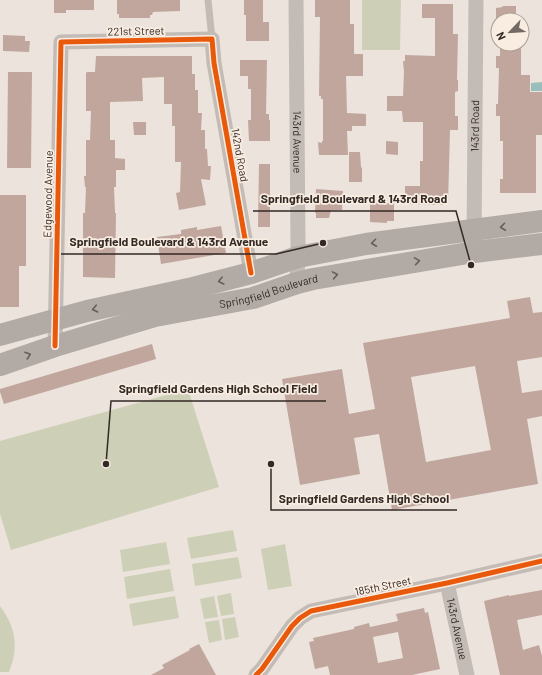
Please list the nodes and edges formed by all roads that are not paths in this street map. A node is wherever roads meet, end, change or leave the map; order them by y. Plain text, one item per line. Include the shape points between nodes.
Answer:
1 (208, 0) edge
2 (296, 0) edge
3 (476, 0) edge
4 (212, 39) junction
5 (61, 42) joint
6 (542, 221) edge
7 (474, 241) junction
8 (542, 244) edge
9 (298, 257) junction
10 (251, 273) junction
11 (297, 283) junction
12 (55, 319) junction
13 (0, 335) edge
14 (55, 346) junction
15 (0, 365) edge
16 (542, 561) edge
17 (447, 583) junction
18 (256, 675) edge
19 (467, 675) edge

1 - 4 lane, 142nd Road
2 - 9 street, 143rd Avenue
3 - 7 street, 143rd Road
4 - 5 street, 221st Street
4 - 10 street, 142nd Road
5 - 12 street, Edgewood Avenue
6 -> 7 main road, Springfield Boulevard
7 - 8 main road, Springfield Boulevard
7 -> 9 main road, Springfield Boulevard via 366,244
11 -> 7 main road, Springfield Boulevard
9 - 10 main road, Springfield Boulevard
9 - 11 street, 143rd Avenue
10 -> 12 main road, Springfield Boulevard
11 - 14 main road, Springfield Boulevard via 253,298 155,316
12 - 13 main road, Springfield Boulevard
12 - 14 street, Edgewood Avenue
15 -> 14 main road, Springfield Boulevard
16 - 17 street, 185th Street
17 - 18 street, 185th Street via 311,611 292,626
17 - 19 street, 143rd Avenue

